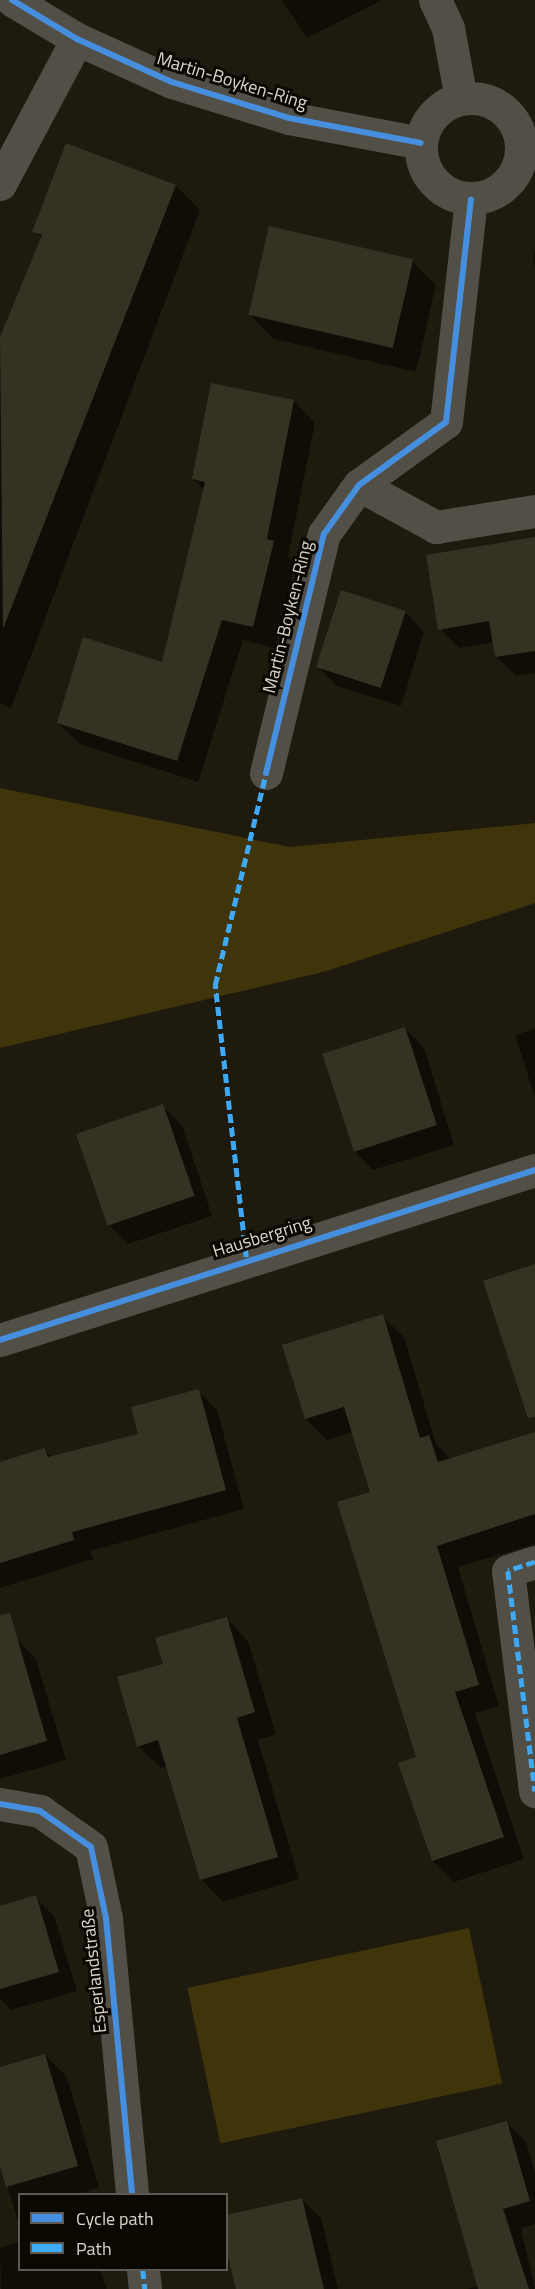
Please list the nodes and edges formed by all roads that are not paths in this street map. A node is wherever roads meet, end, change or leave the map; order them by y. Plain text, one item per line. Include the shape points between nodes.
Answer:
1 (12, 0) edge
2 (435, 0) edge
3 (77, 39) junction
4 (461, 99) junction
5 (421, 143) junction
6 (528, 152) edge
7 (0, 184) edge
8 (471, 199) junction
9 (359, 485) junction
10 (535, 511) edge
11 (266, 773) dead end
12 (535, 1170) edge
13 (0, 1340) edge
14 (535, 1562) edge
15 (535, 1791) edge
16 (0, 1804) edge
17 (132, 2193) edge
18 (142, 2271) edge
19 (145, 2289) edge

1 - 3 street, Martin-Boyken-Ring
2 - 4 street via 448,28
3 - 5 street, Martin-Boyken-Ring via 172,82 279,114
3 - 7 street
4 - 5 street via 434,115
4 - 6 street via 477,98 504,110
5 - 8 street via 429,175 455,196
6 - 8 street via 500,190
8 - 9 street, Martin-Boyken-Ring via 446,422
9 - 10 street via 436,527
9 - 11 street, Martin-Boyken-Ring via 324,534
12 - 13 street, Hausbergring
14 - 15 street via 508,1571
16 - 17 street, Esperlandstraße via 40,1811 91,1847 105,1918
18 - 19 street

